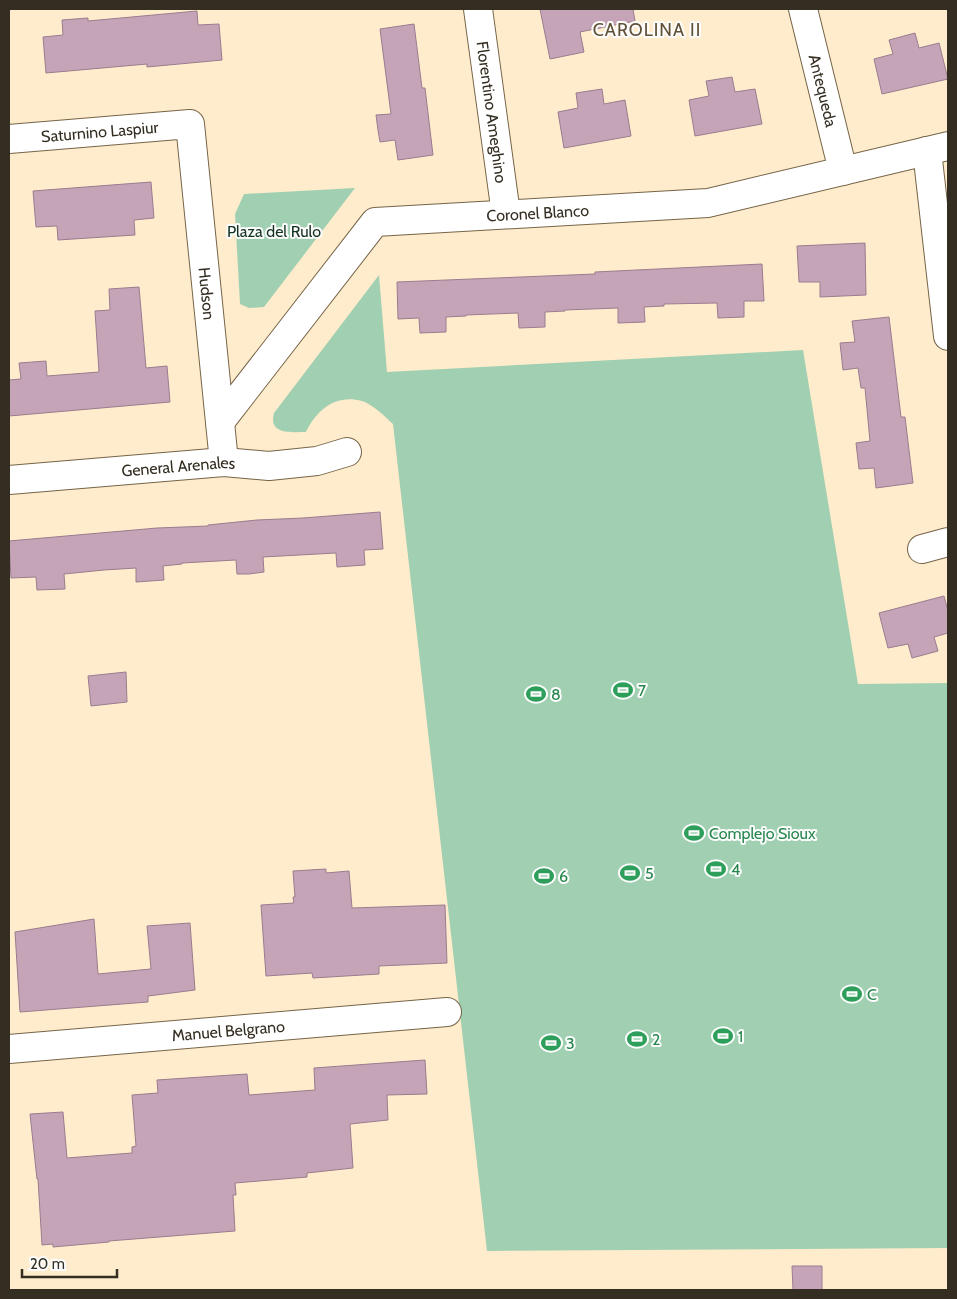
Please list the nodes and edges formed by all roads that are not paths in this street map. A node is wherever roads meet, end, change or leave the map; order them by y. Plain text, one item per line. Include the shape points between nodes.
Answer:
1 (478, 9) edge
2 (803, 9) edge
3 (190, 124) joint
4 (9, 139) edge
5 (938, 149) edge
6 (843, 171) junction
7 (506, 214) junction
8 (948, 336) edge
9 (220, 422) junction
10 (347, 452) dead end
11 (224, 462) junction
12 (9, 480) edge
13 (948, 542) edge
14 (922, 549) dead end
15 (447, 1012) dead end
16 (9, 1048) edge

1 - 7 street, Florentino Ameghino
2 - 6 street, Antequeda
3 - 4 street, Saturnino Laspiur
3 - 9 street, Hudson
5 - 6 street, Coronel Blanco
5 - 8 street
6 - 7 street, Coronel Blanco via 708,203
7 - 9 street, Coronel Blanco via 375,222
9 - 11 street, Hudson
10 - 11 street, General Arenales via 317,461 270,466
11 - 12 street, General Arenales
13 - 14 street
15 - 16 street, Manuel Belgrano

